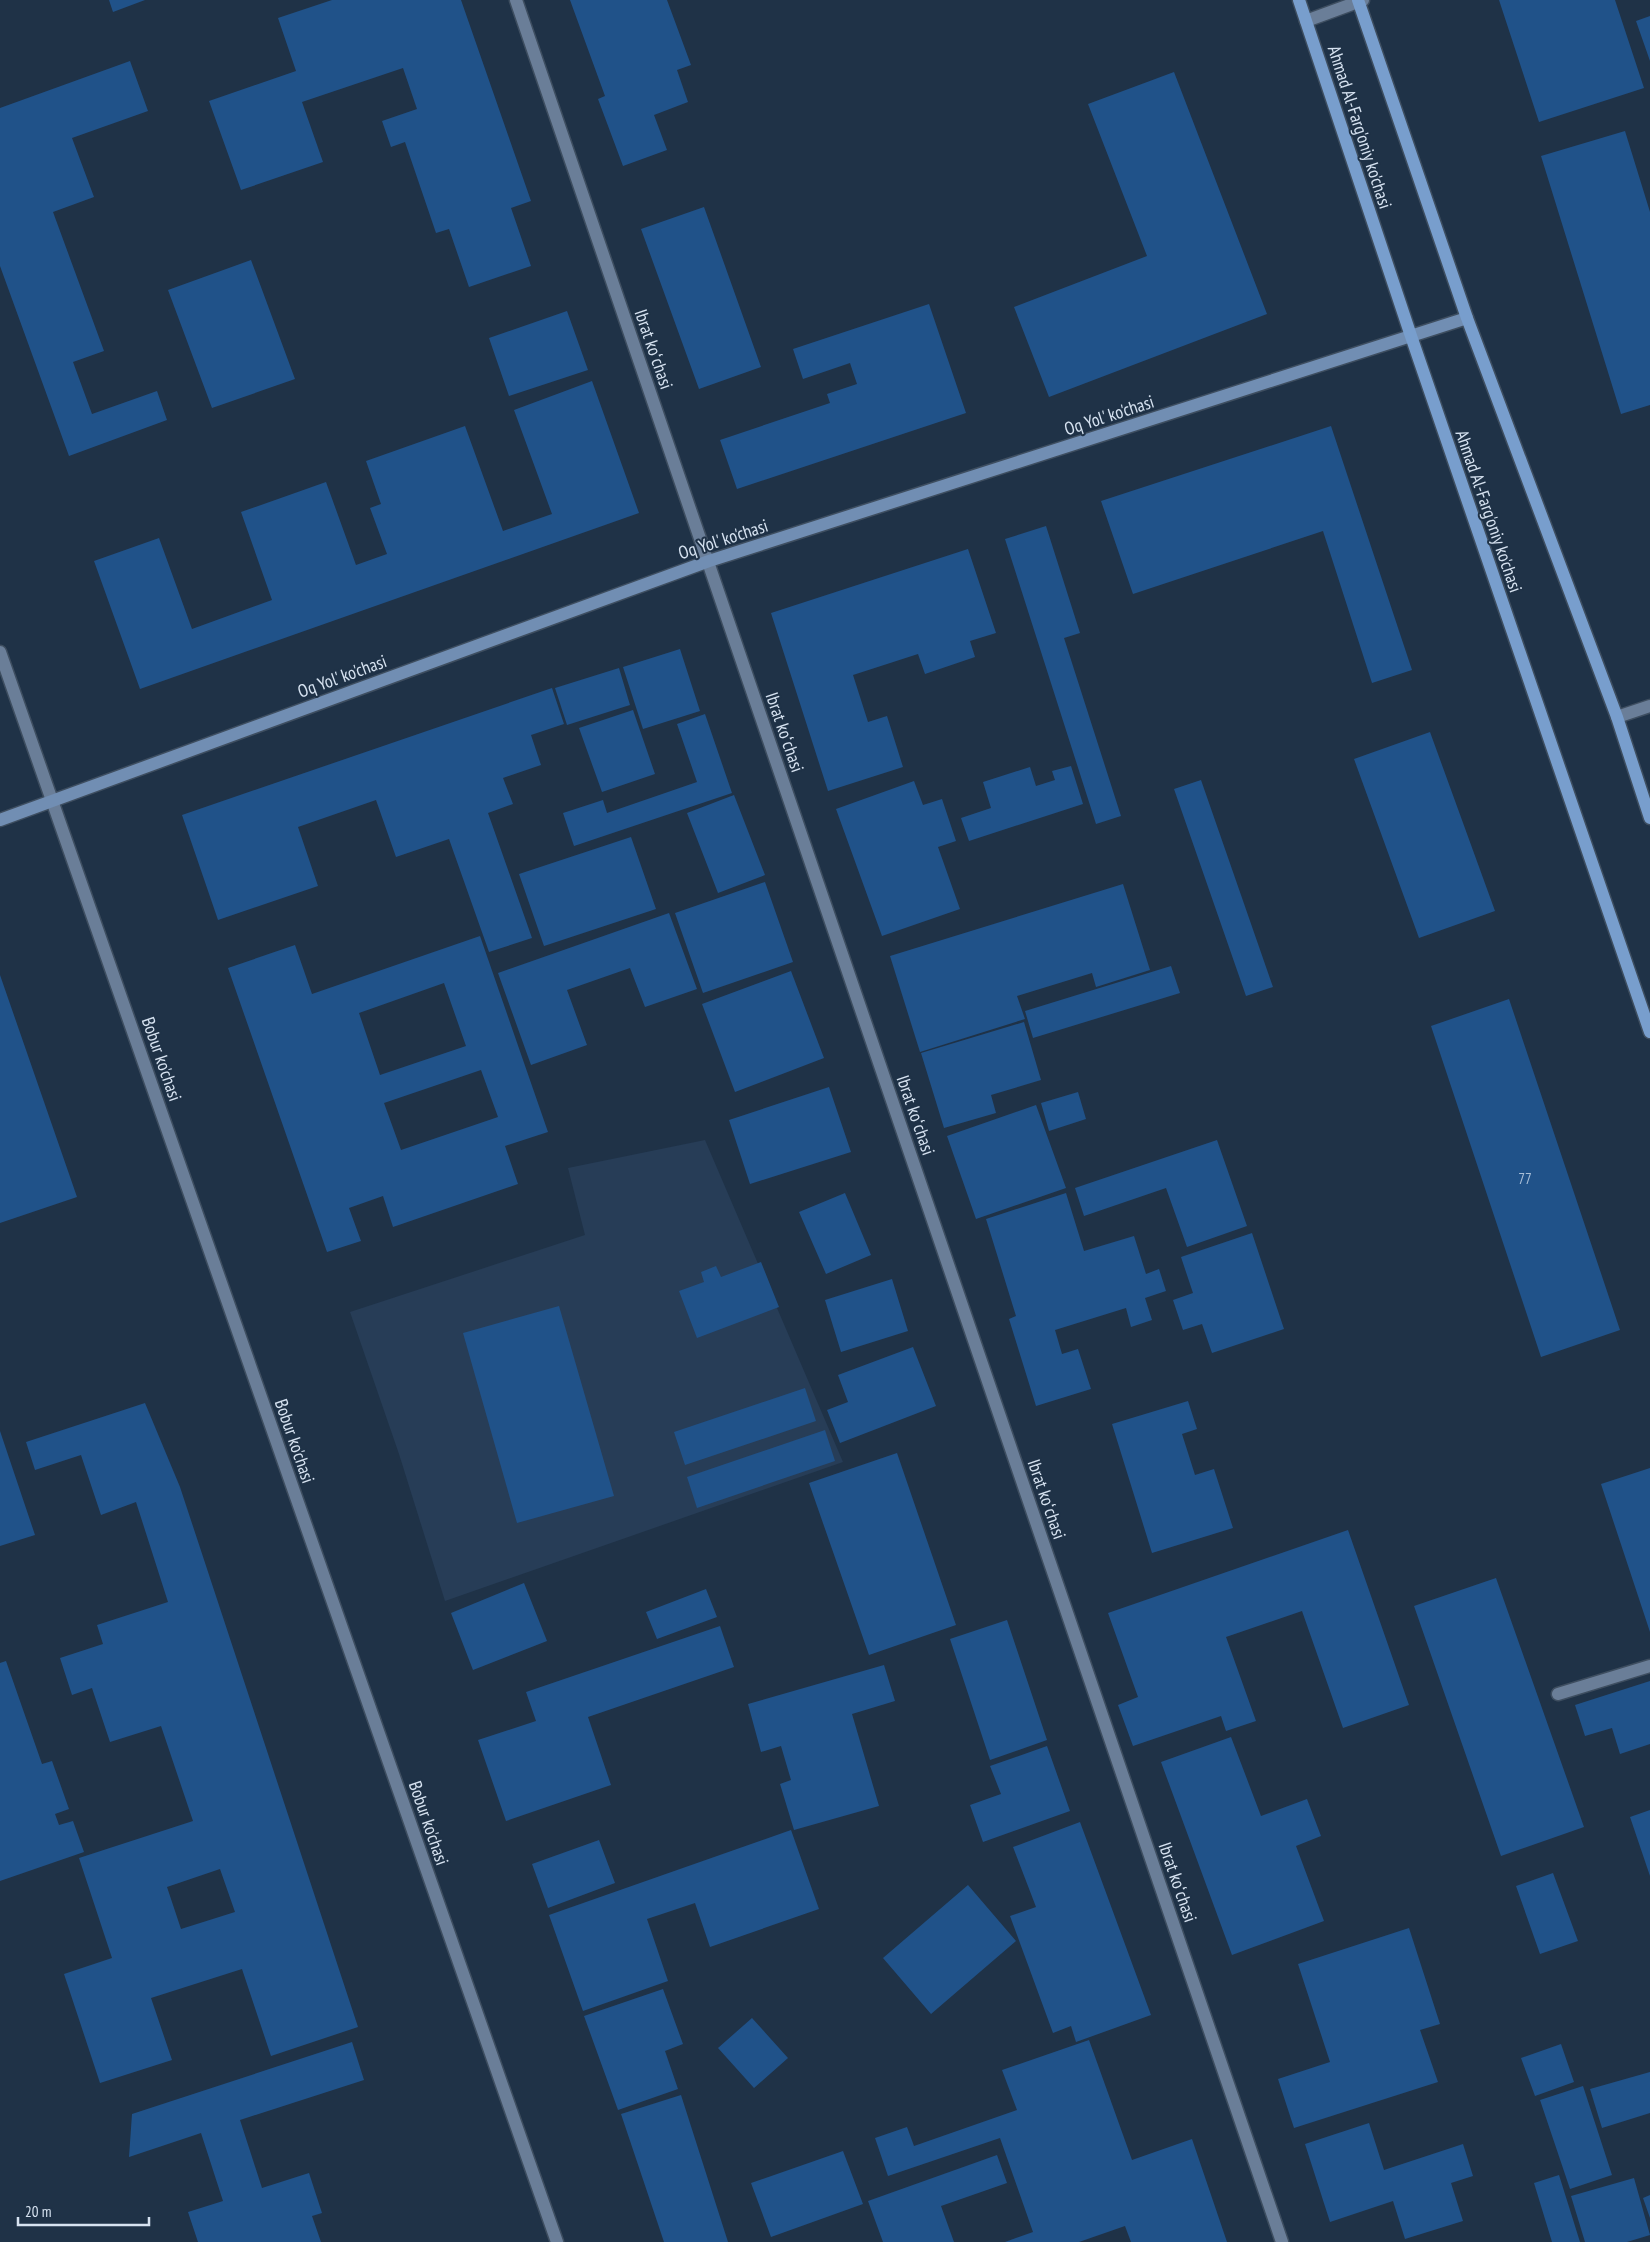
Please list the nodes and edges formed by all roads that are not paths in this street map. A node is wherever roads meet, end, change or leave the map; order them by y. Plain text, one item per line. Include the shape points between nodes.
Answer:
1 (516, 0) edge
2 (1299, 0) edge
3 (1360, 1) edge
4 (1306, 21) junction
5 (1467, 318) junction
6 (1411, 336) junction
7 (709, 561) junction
8 (0, 652) edge
9 (1650, 706) edge
10 (1617, 717) junction
11 (53, 800) junction
12 (1650, 818) edge
13 (0, 820) edge
14 (1650, 1032) edge
15 (1650, 1666) edge
16 (1558, 1694) dead end
17 (557, 2242) edge
18 (1282, 2242) edge

1 - 7 street, Ibrat koʻchasi
2 - 4 main road, Ahmad Al-Farg'oniy ko'chasi
3 - 4 street
3 - 5 main road
4 - 6 main road, Ahmad Al-Farg'oniy ko'chasi
5 - 6 street, Oq Yol' ko'chasi
5 - 10 main road
6 - 7 street, Oq Yol' ko'chasi
6 - 14 main road, Ahmad Al-Farg'oniy ko'chasi
7 - 11 street, Oq Yol' ko'chasi
7 - 18 street, Ibrat koʻchasi
8 - 11 street, Bobur ko'chasi
9 - 10 street
10 - 12 main road
11 - 13 street, Oq Yol' ko'chasi
11 - 17 street, Bobur ko'chasi
15 - 16 street

